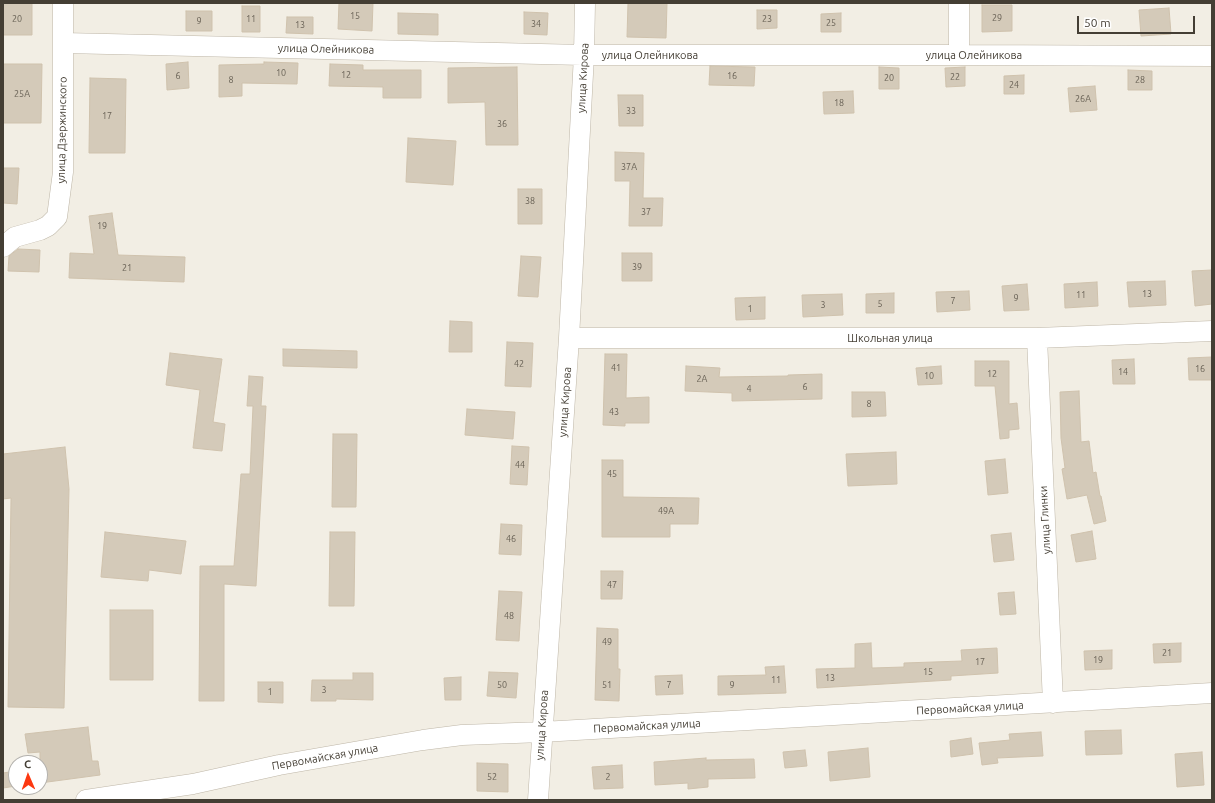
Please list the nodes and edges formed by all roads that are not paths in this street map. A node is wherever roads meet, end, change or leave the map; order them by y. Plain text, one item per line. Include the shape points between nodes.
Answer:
1 (63, 3) edge
2 (585, 3) edge
3 (959, 3) edge
4 (64, 43) junction
5 (584, 55) junction
6 (959, 55) junction
7 (1212, 56) edge
8 (3, 247) edge
9 (1212, 331) edge
10 (569, 338) junction
11 (1037, 338) junction
12 (1212, 692) edge
13 (1053, 703) junction
14 (542, 732) junction
15 (86, 800) edge
16 (538, 800) edge

1 - 4 street, улица Дзержинского
2 - 5 street, улица Кирова
3 - 6 street
4 - 5 street, улица Олейникова
4 - 8 street, улица Дзержинского via 63,172 57,217 48,226 15,237
5 - 6 street, улица Олейникова
5 - 10 street, улица Кирова
6 - 7 street, улица Олейникова
9 - 11 street, Школьная улица
10 - 11 street, Школьная улица
10 - 14 street, улица Кирова
11 - 13 street, улица Глинки
12 - 13 street, Первомайская улица
13 - 14 street, Первомайская улица
14 - 15 street, Первомайская улица via 462,735 423,740 279,765 193,784
14 - 16 street, улица Кирова

